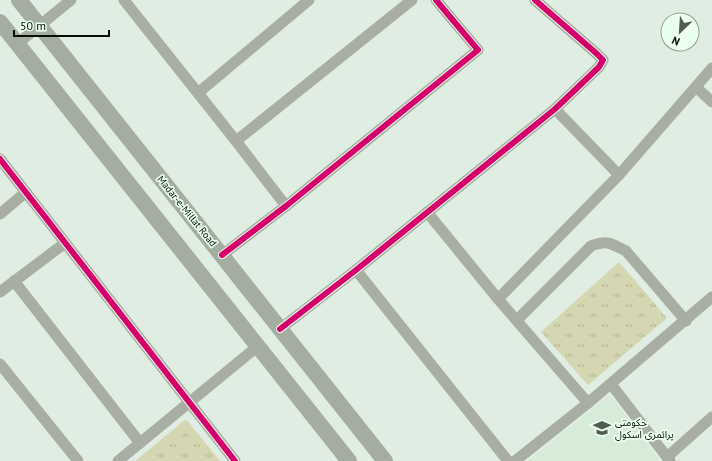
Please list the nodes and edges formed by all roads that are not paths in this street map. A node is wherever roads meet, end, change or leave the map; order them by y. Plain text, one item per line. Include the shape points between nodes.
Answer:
1 (19, 0) edge
2 (71, 0) edge
3 (124, 0) edge
4 (412, 0) edge
5 (436, 0) edge
6 (535, 0) edge
7 (303, 2) edge
8 (0, 22) edge
9 (39, 26) junction
10 (16, 44) junction
11 (712, 68) edge
12 (696, 87) junction
13 (198, 93) junction
14 (712, 102) edge
15 (554, 109) junction
16 (236, 141) junction
17 (0, 159) edge
18 (619, 175) junction
19 (26, 192) junction
20 (286, 206) junction
21 (427, 212) junction
22 (0, 214) edge
23 (65, 243) junction
24 (222, 255) junction
25 (356, 270) junction
26 (14, 281) junction
27 (0, 292) edge
28 (712, 298) edge
29 (498, 299) junction
30 (517, 320) junction
31 (686, 321) junction
32 (280, 329) junction
33 (258, 346) junction
34 (0, 364) edge
35 (611, 384) junction
36 (190, 402) junction
37 (588, 403) junction
38 (712, 417) edge
39 (140, 443) junction
40 (669, 459) edge
41 (78, 461) edge
42 (118, 461) edge
43 (235, 461) edge
44 (349, 461) edge
45 (385, 461) edge
46 (508, 461) edge
47 (516, 461) edge

1 - 9 main road, Madar-e-Millat Road
2 - 9 street
3 - 13 street
4 - 16 street
5 - 20 street via 478,50
6 - 15 street via 603,60 599,67
7 - 13 street
8 - 10 main road
9 - 10 street
9 - 24 main road, Madar-e-Millat Road
10 - 33 main road
11 - 12 street
12 - 14 street
12 - 18 street
13 - 16 street
15 - 18 street
15 - 21 street
16 - 20 street
17 - 19 street
18 - 29 street
19 - 22 street
19 - 23 street
20 - 24 street
21 - 25 street
21 - 29 street
23 - 26 street
23 - 36 street
24 - 32 main road, Madar-e-Millat Road
25 - 32 street
25 - 46 street
26 - 27 street
26 - 39 street
28 - 31 street
29 - 30 street
30 - 31 street via 591,246 603,242 626,251
30 - 37 street
31 - 35 street
32 - 45 main road, Madar-e-Millat Road
33 - 36 street
33 - 44 main road
34 - 41 street
35 - 37 street
35 - 40 street
36 - 39 street
36 - 43 street
37 - 47 street
38 - 40 street
39 - 42 street

